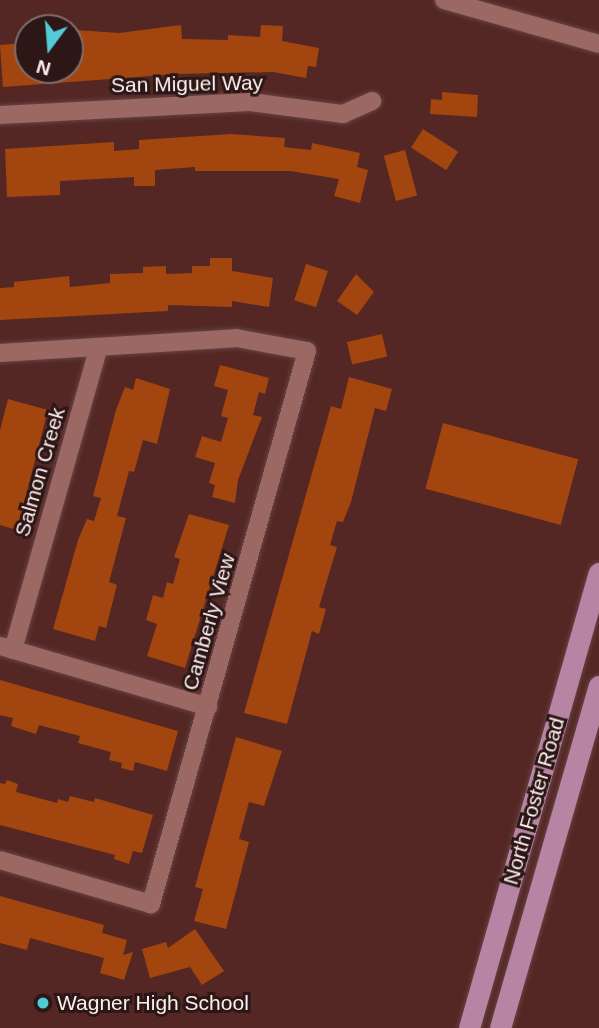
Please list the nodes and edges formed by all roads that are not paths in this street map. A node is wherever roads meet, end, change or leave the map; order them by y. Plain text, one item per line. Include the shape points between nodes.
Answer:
1 (444, 0) edge
2 (599, 44) edge
3 (372, 101) dead end
4 (0, 115) edge
5 (99, 347) junction
6 (0, 354) edge
7 (599, 573) edge
8 (6, 648) edge
9 (599, 686) edge
10 (208, 707) junction
11 (593, 730) edge
12 (0, 860) edge
13 (469, 1028) edge
14 (500, 1028) edge

1 - 2 street
3 - 4 street, San Miguel Way via 343,114 250,102
5 - 6 street
5 - 8 street, Salmon Creek
5 - 10 street, Camberly View via 236,338 307,351
7 - 13 main road, North Foster Road
8 - 10 street
9 - 11 main road, North Foster Road
10 - 12 street, Camberly View via 151,904
11 - 14 main road, North Foster Road

